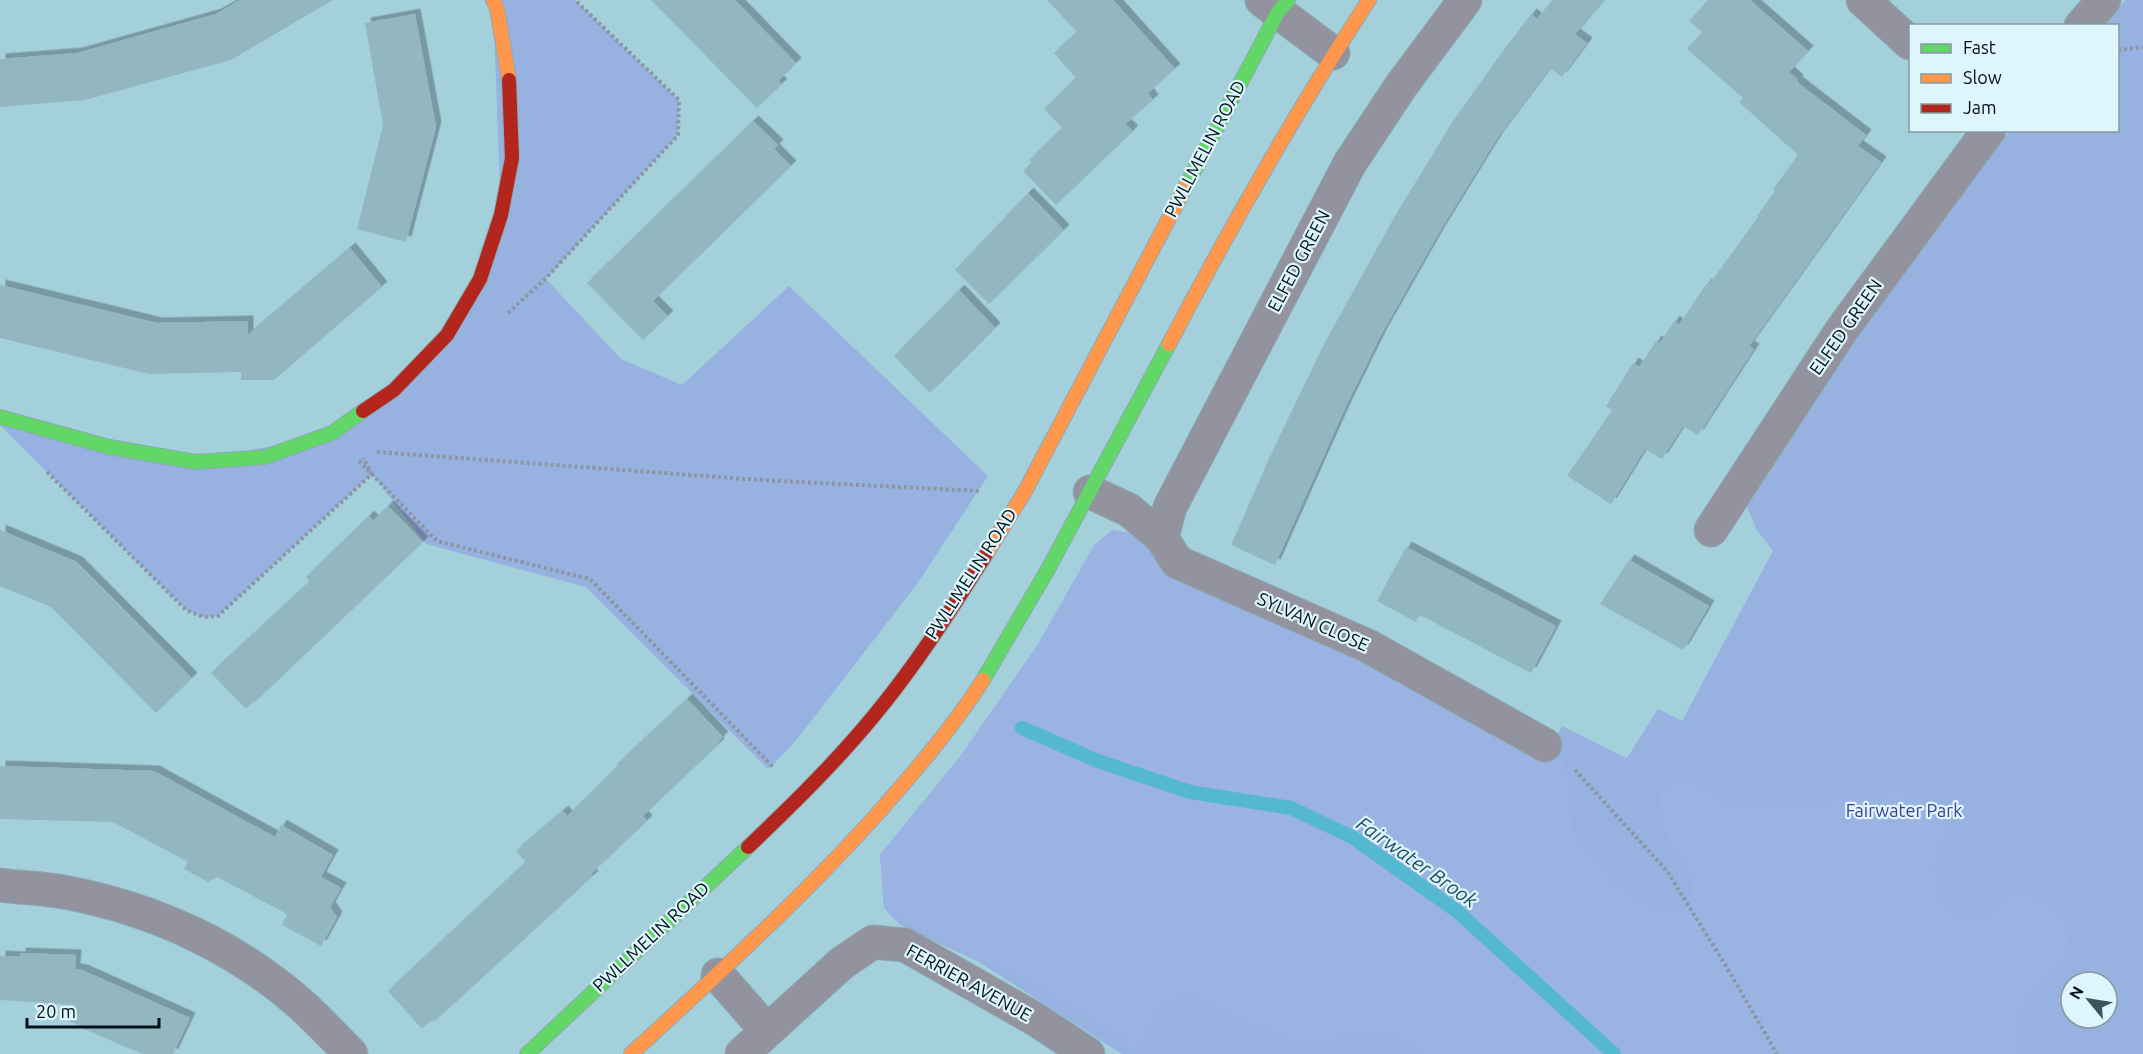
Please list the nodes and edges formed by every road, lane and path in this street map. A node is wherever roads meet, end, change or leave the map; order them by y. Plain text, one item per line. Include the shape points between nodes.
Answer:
1 (493, 0) edge
2 (1368, 0) edge
3 (1466, 0) edge
4 (1863, 0) edge
5 (2104, 0) edge
6 (1276, 4) edge
7 (2083, 24) edge
8 (1909, 41) edge
9 (2143, 47) edge
10 (2119, 50) edge
11 (1333, 53) junction
12 (1988, 132) edge
13 (0, 417) edge
14 (332, 434) junction
15 (1090, 492) junction
16 (1024, 493) junction
17 (1711, 530) dead end
18 (1162, 538) junction
19 (1545, 745) joint
20 (802, 796) junction
21 (0, 885) edge
22 (718, 975) junction
23 (767, 1031) junction
24 (351, 1054) edge
25 (527, 1054) edge
26 (631, 1054) edge
27 (742, 1054) edge
28 (1088, 1054) edge
29 (1777, 1054) edge

1 - 14 street via 509,77 512,158 501,215 480,279 447,335 394,390
2 - 11 street
3 - 18 street, ELFED GREEN via 1401,86 1350,163 1170,507
4 - 8 street
5 - 7 street
6 - 11 street
6 - 16 street, PWLLMELIN ROAD
9 - 10 path
11 - 15 street via 1226,237
12 - 17 street, ELFED GREEN via 1841,331
13 - 14 street via 109,447 196,462 265,457
14 - 16 path via 359,450 771,480
14 - 20 path via 436,541 590,579
15 - 18 street, SYLVAN CLOSE via 1129,510
15 - 22 street via 1039,588 970,699 909,777 823,871
16 - 20 street, PWLLMELIN ROAD via 964,588 873,717
18 - 19 street, SYLVAN CLOSE via 1177,562 1368,646
19 - 29 path via 1564,757 1667,871
20 - 25 street, PWLLMELIN ROAD
21 - 24 street via 76,894 125,906 185,928 252,966 305,1007
22 - 23 street
22 - 26 street
23 - 27 street
23 - 28 street, FERRIER AVENUE via 842,963 873,942 905,945

